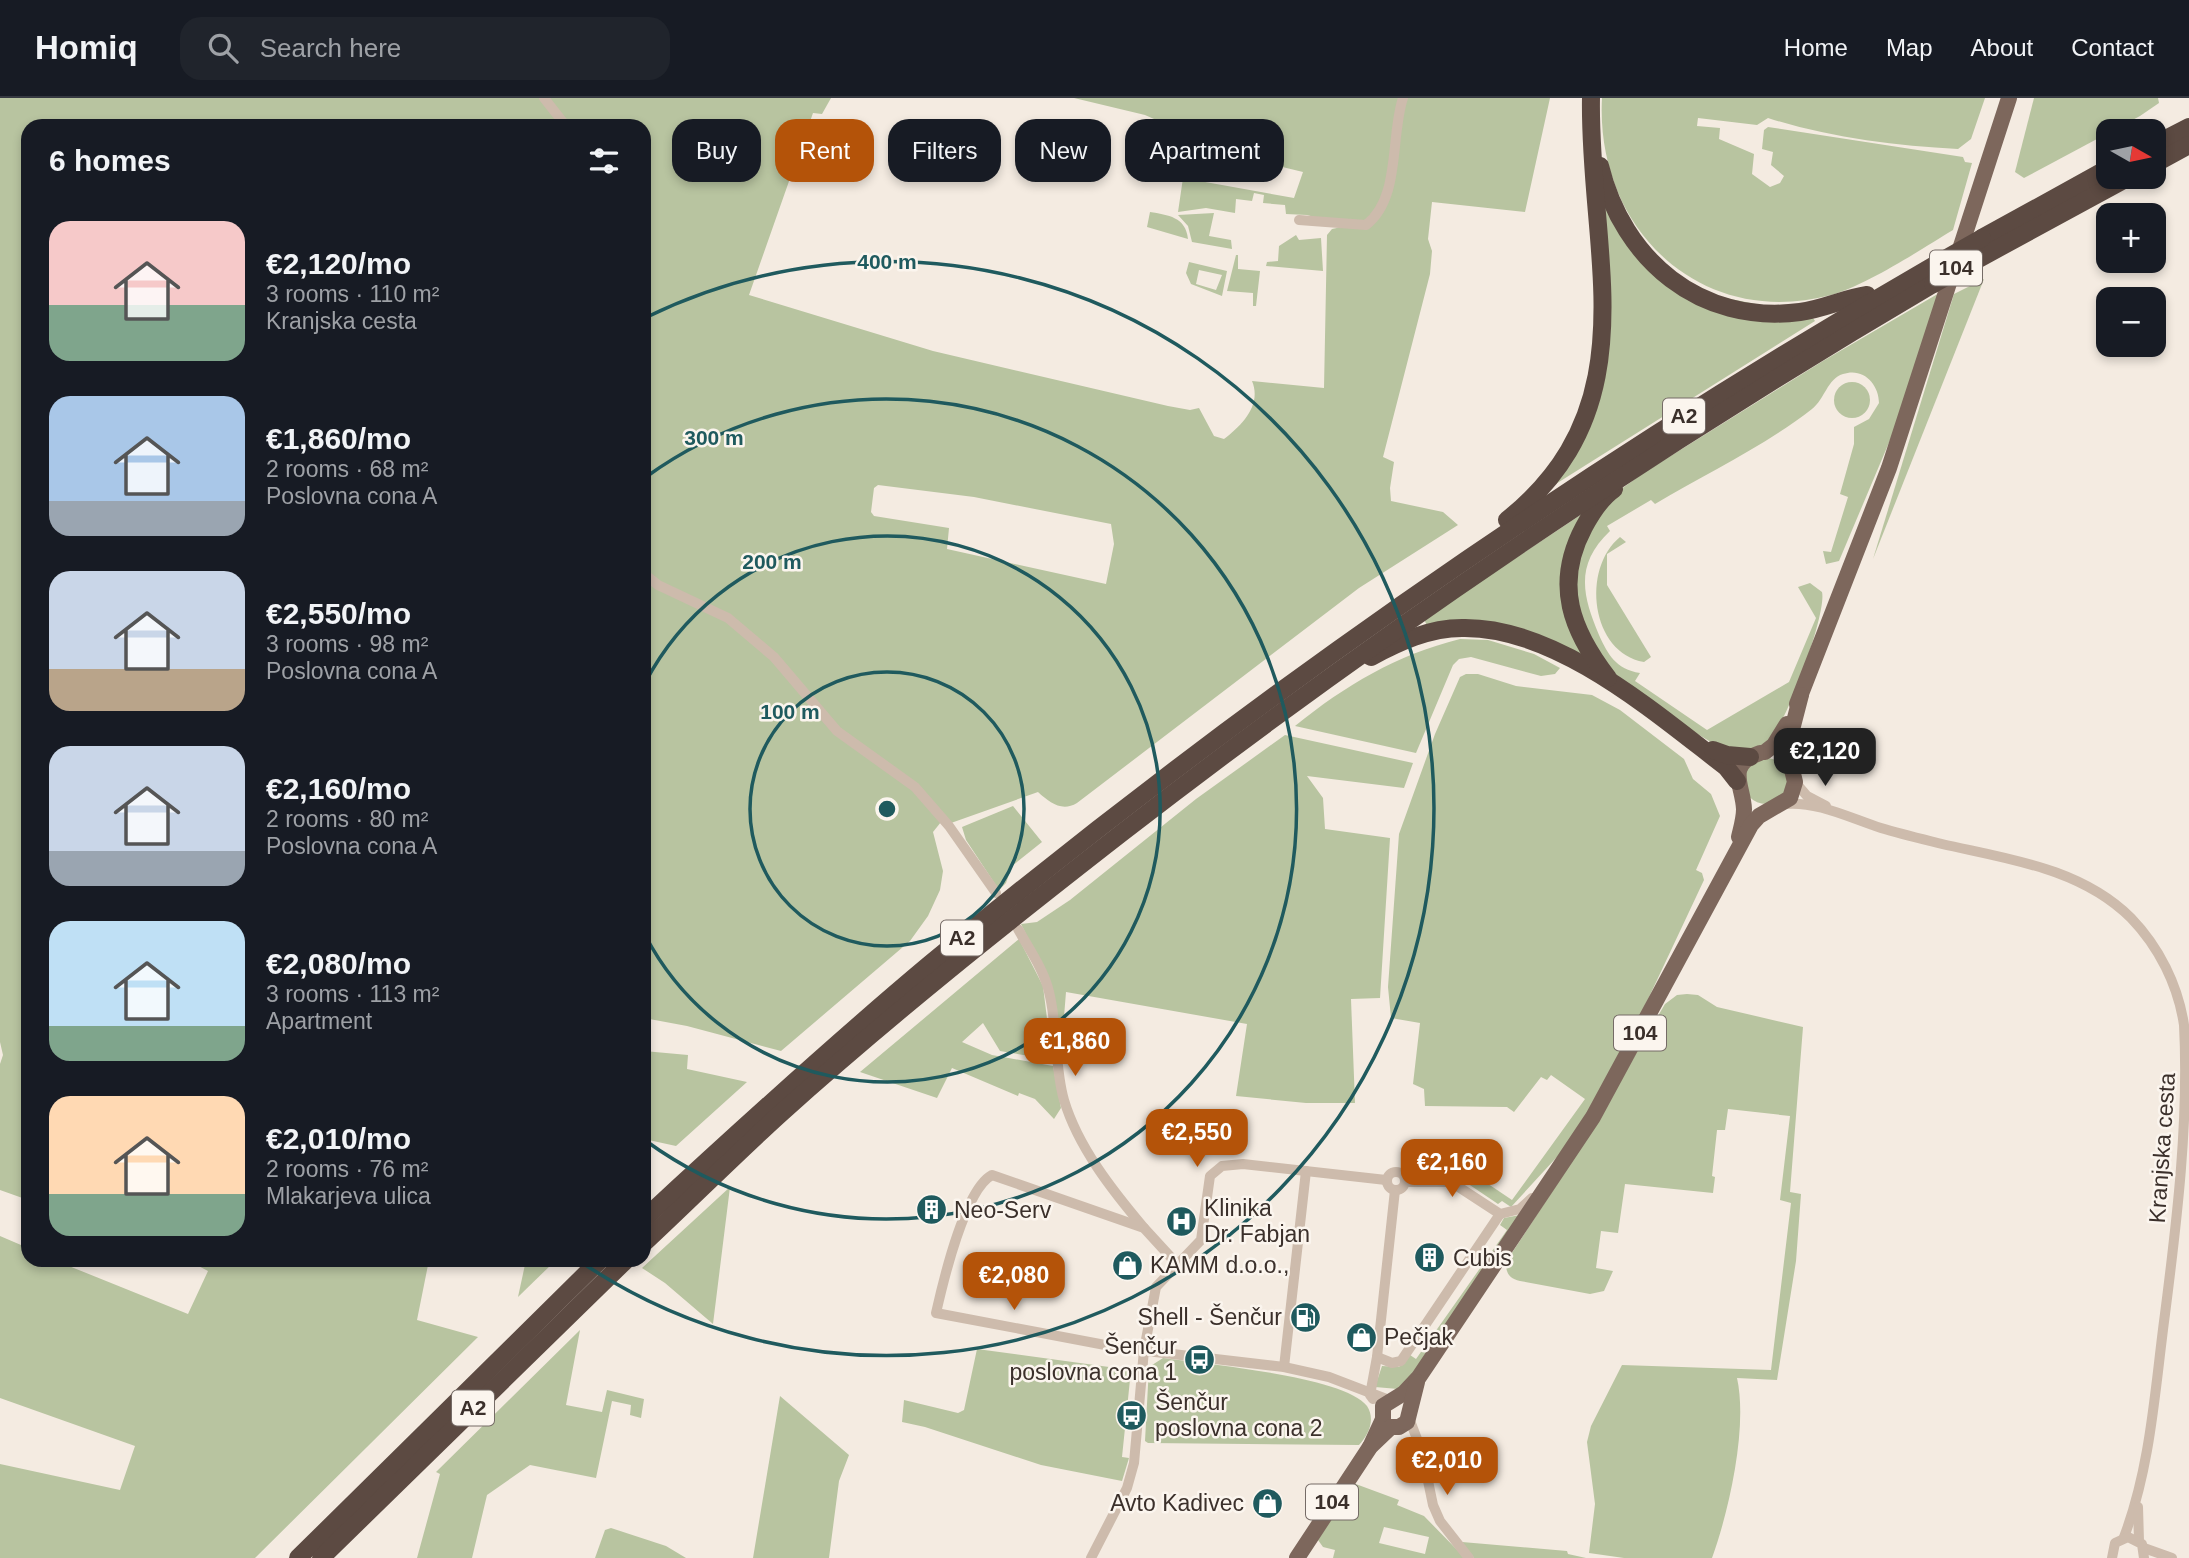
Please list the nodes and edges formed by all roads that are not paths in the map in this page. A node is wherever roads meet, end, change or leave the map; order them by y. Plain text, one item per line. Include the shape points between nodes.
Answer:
1 (544, 98) edge
2 (1403, 98) edge
3 (1591, 98) edge
4 (2008, 98) edge
5 (560, 119) edge
6 (2189, 127) edge
7 (1592, 136) junction
8 (2166, 139) edge
9 (2189, 145) edge
10 (2166, 157) edge
11 (2096, 175) edge
12 (2107, 189) edge
13 (1299, 220) dead end
14 (1886, 292) junction
15 (1648, 458) junction
16 (1485, 546) junction
17 (651, 580) edge
18 (1347, 662) junction
19 (1612, 684) junction
20 (1801, 695) junction
21 (1694, 742) junction
22 (1758, 755) junction
23 (1790, 766) junction
24 (1737, 781) junction
25 (1795, 782) junction
26 (1742, 799) junction
27 (1776, 807) junction
28 (1839, 813) junction
29 (1732, 856) junction
30 (996, 893) dead end
31 (1018, 929) dead end
32 (1562, 1167) junction
33 (1306, 1171) junction
34 (1387, 1180) junction
35 (1405, 1182) junction
36 (1395, 1190) junction
37 (651, 1213) edge
38 (1500, 1213) junction
39 (1144, 1228) junction
40 (651, 1236) edge
41 (1177, 1264) junction
42 (593, 1267) edge
43 (619, 1267) edge
44 (1144, 1350) junction
45 (1377, 1357) junction
46 (1284, 1367) junction
47 (1370, 1395) junction
48 (1395, 1414) junction
49 (2138, 1496) junction
50 (2124, 1537) junction
51 (2142, 1549) edge
52 (298, 1558) edge
53 (321, 1558) edge
54 (1091, 1558) edge
55 (1297, 1558) edge
56 (1469, 1558) edge
57 (2112, 1558) edge
58 (2172, 1558) edge

1 - 5 street
2 - 13 street via 1379,216 1357,226
3 - 7 highway
4 - 20 main road, 104 via 1893,458
6 - 8 highway
7 - 14 highway via 1610,200 1625,231 1650,262 1688,291 1718,304 1772,313 1827,308
7 - 16 highway via 1603,315 1597,384 1570,451 1552,477 1500,525
9 - 10 highway
11 - 14 highway, A2, bridge
12 - 15 highway, A2, bridge via 1933,284
14 - 16 highway, A2 via 1639,444
15 - 18 highway, A2
15 - 19 highway via 1634,477 1610,492 1594,511 1572,554 1569,590 1574,622
16 - 37 highway, A2 via 1096,830 928,966
17 - 30 street via 728,618 774,657 837,731 915,788 949,826
18 - 19 highway via 1433,632 1484,629 1536,641
18 - 40 highway, A2 via 943,975 780,1114
19 - 21 highway
20 - 22 main road, 104 via 1781,735
20 - 23 main road, 104 via 1787,749
21 - 22 highway via 1727,755
21 - 24 highway
22 - 23 main road via 1784,758
22 - 24 main road, 104 via 1739,771
23 - 25 main road, 104
24 - 26 main road, 104
25 - 27 main road, 104 via 1794,791
25 - 28 street via 1807,796
26 - 27 main road via 1759,810
26 - 29 main road, 104 via 1741,829
27 - 28 street via 1805,804
27 - 29 main road, 104 via 1751,825
28 - 49 street, Kranjska cesta via 1897,833 2046,869 2088,886 2131,918 2172,980 2187,1047 2188,1127
29 - 32 main road, 104 via 1627,1058
31 - 39 street via 1049,992 1056,1062 1072,1119 1095,1163
32 - 38 street via 1525,1205
32 - 48 main road, 104
33 - 34 street
33 - 41 street via 1222,1166 1210,1175 1207,1185 1200,1240
33 - 46 street
34 - 35 street via 1396,1172
34 - 36 street via 1388,1187
35 - 36 street
35 - 38 street via 1451,1182
36 - 45 street
38 - 45 street via 1401,1361
39 - 41 street
39 - 44 street via 992,1175 983,1180 971,1201 936,1313
41 - 44 street via 1156,1287
42 - 52 highway, A2
43 - 53 highway, A2
44 - 46 street
44 - 54 street via 1134,1463 1127,1488
45 - 47 street
46 - 47 street via 1329,1377
47 - 48 street
48 - 55 main road, 104
48 - 56 street via 1418,1442 1428,1491 1440,1521
49 - 50 street
49 - 51 street
50 - 51 street
50 - 57 street via 2115,1543
51 - 58 street

